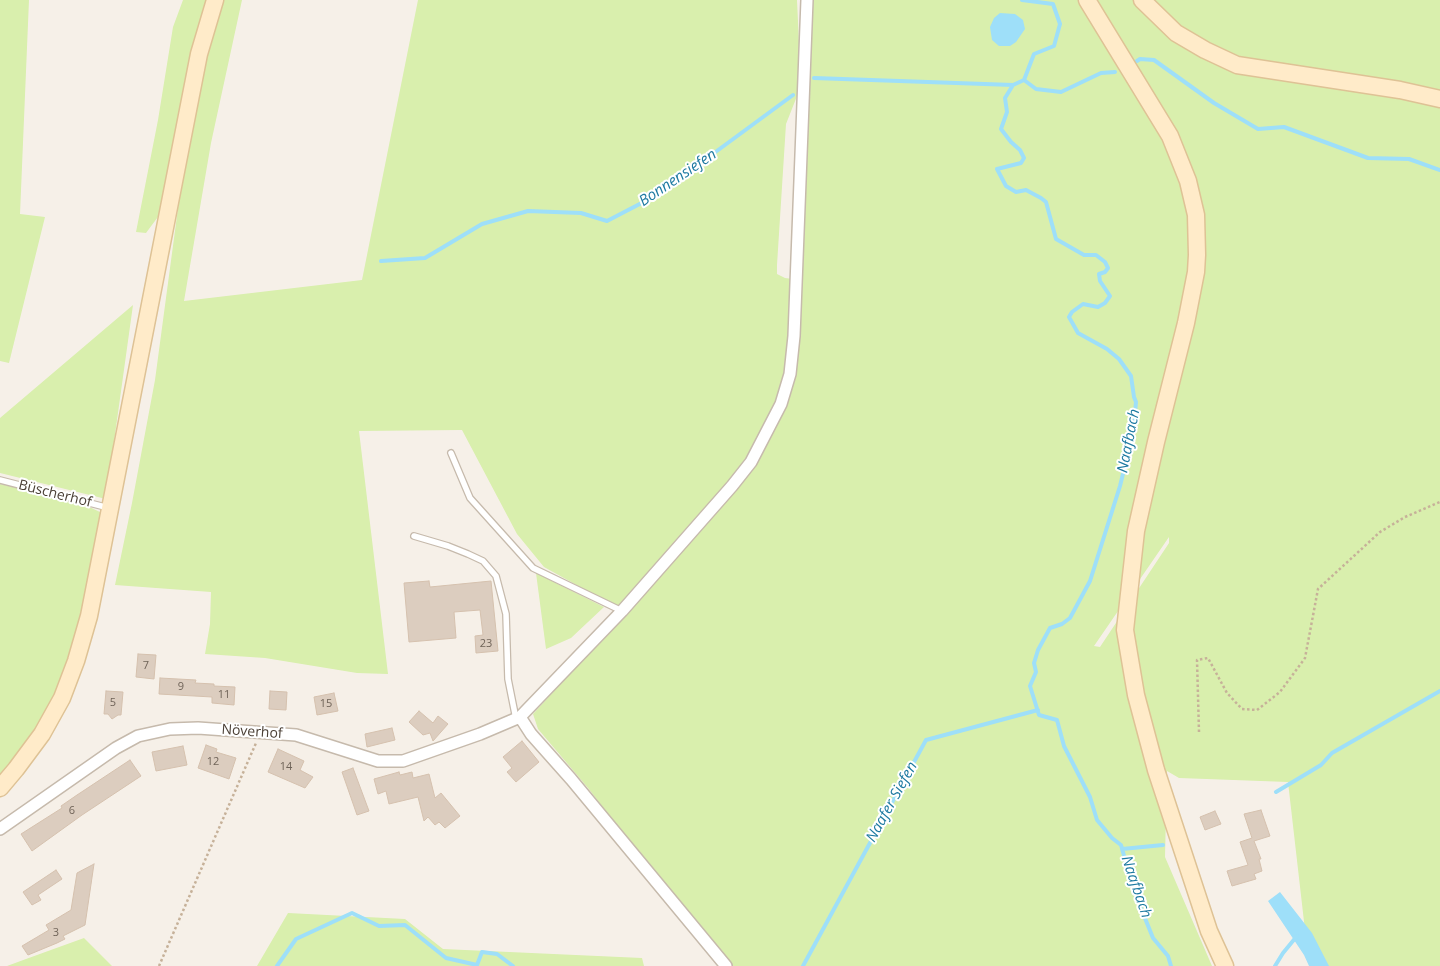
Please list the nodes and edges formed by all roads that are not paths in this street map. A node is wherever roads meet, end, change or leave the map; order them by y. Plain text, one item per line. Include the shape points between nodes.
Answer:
1 (215, 0) edge
2 (807, 0) edge
3 (1087, 0) edge
4 (1142, 0) edge
5 (1440, 99) edge
6 (451, 453) dead end
7 (0, 480) edge
8 (109, 508) junction
9 (414, 536) dead end
10 (622, 612) junction
11 (518, 718) junction
12 (0, 788) edge
13 (0, 829) edge
14 (726, 966) edge
15 (1225, 966) edge

1 - 8 main road via 199,54
2 - 10 street via 794,336 790,374 781,404 751,462
3 - 15 main road via 1170,136 1188,182 1196,215 1196,272 1136,531 1125,630 1136,695 1156,770 1209,931
4 - 5 main road via 1176,33 1237,65
6 - 10 lane via 470,498 533,568
7 - 8 lane, Büscherhof
8 - 12 main road via 89,616 62,698 42,734
9 - 11 lane via 483,561 496,576 506,614 508,678
10 - 11 street
11 - 13 street, Növerhof via 403,761 378,761 296,735 170,729 138,736 116,748
11 - 14 street

